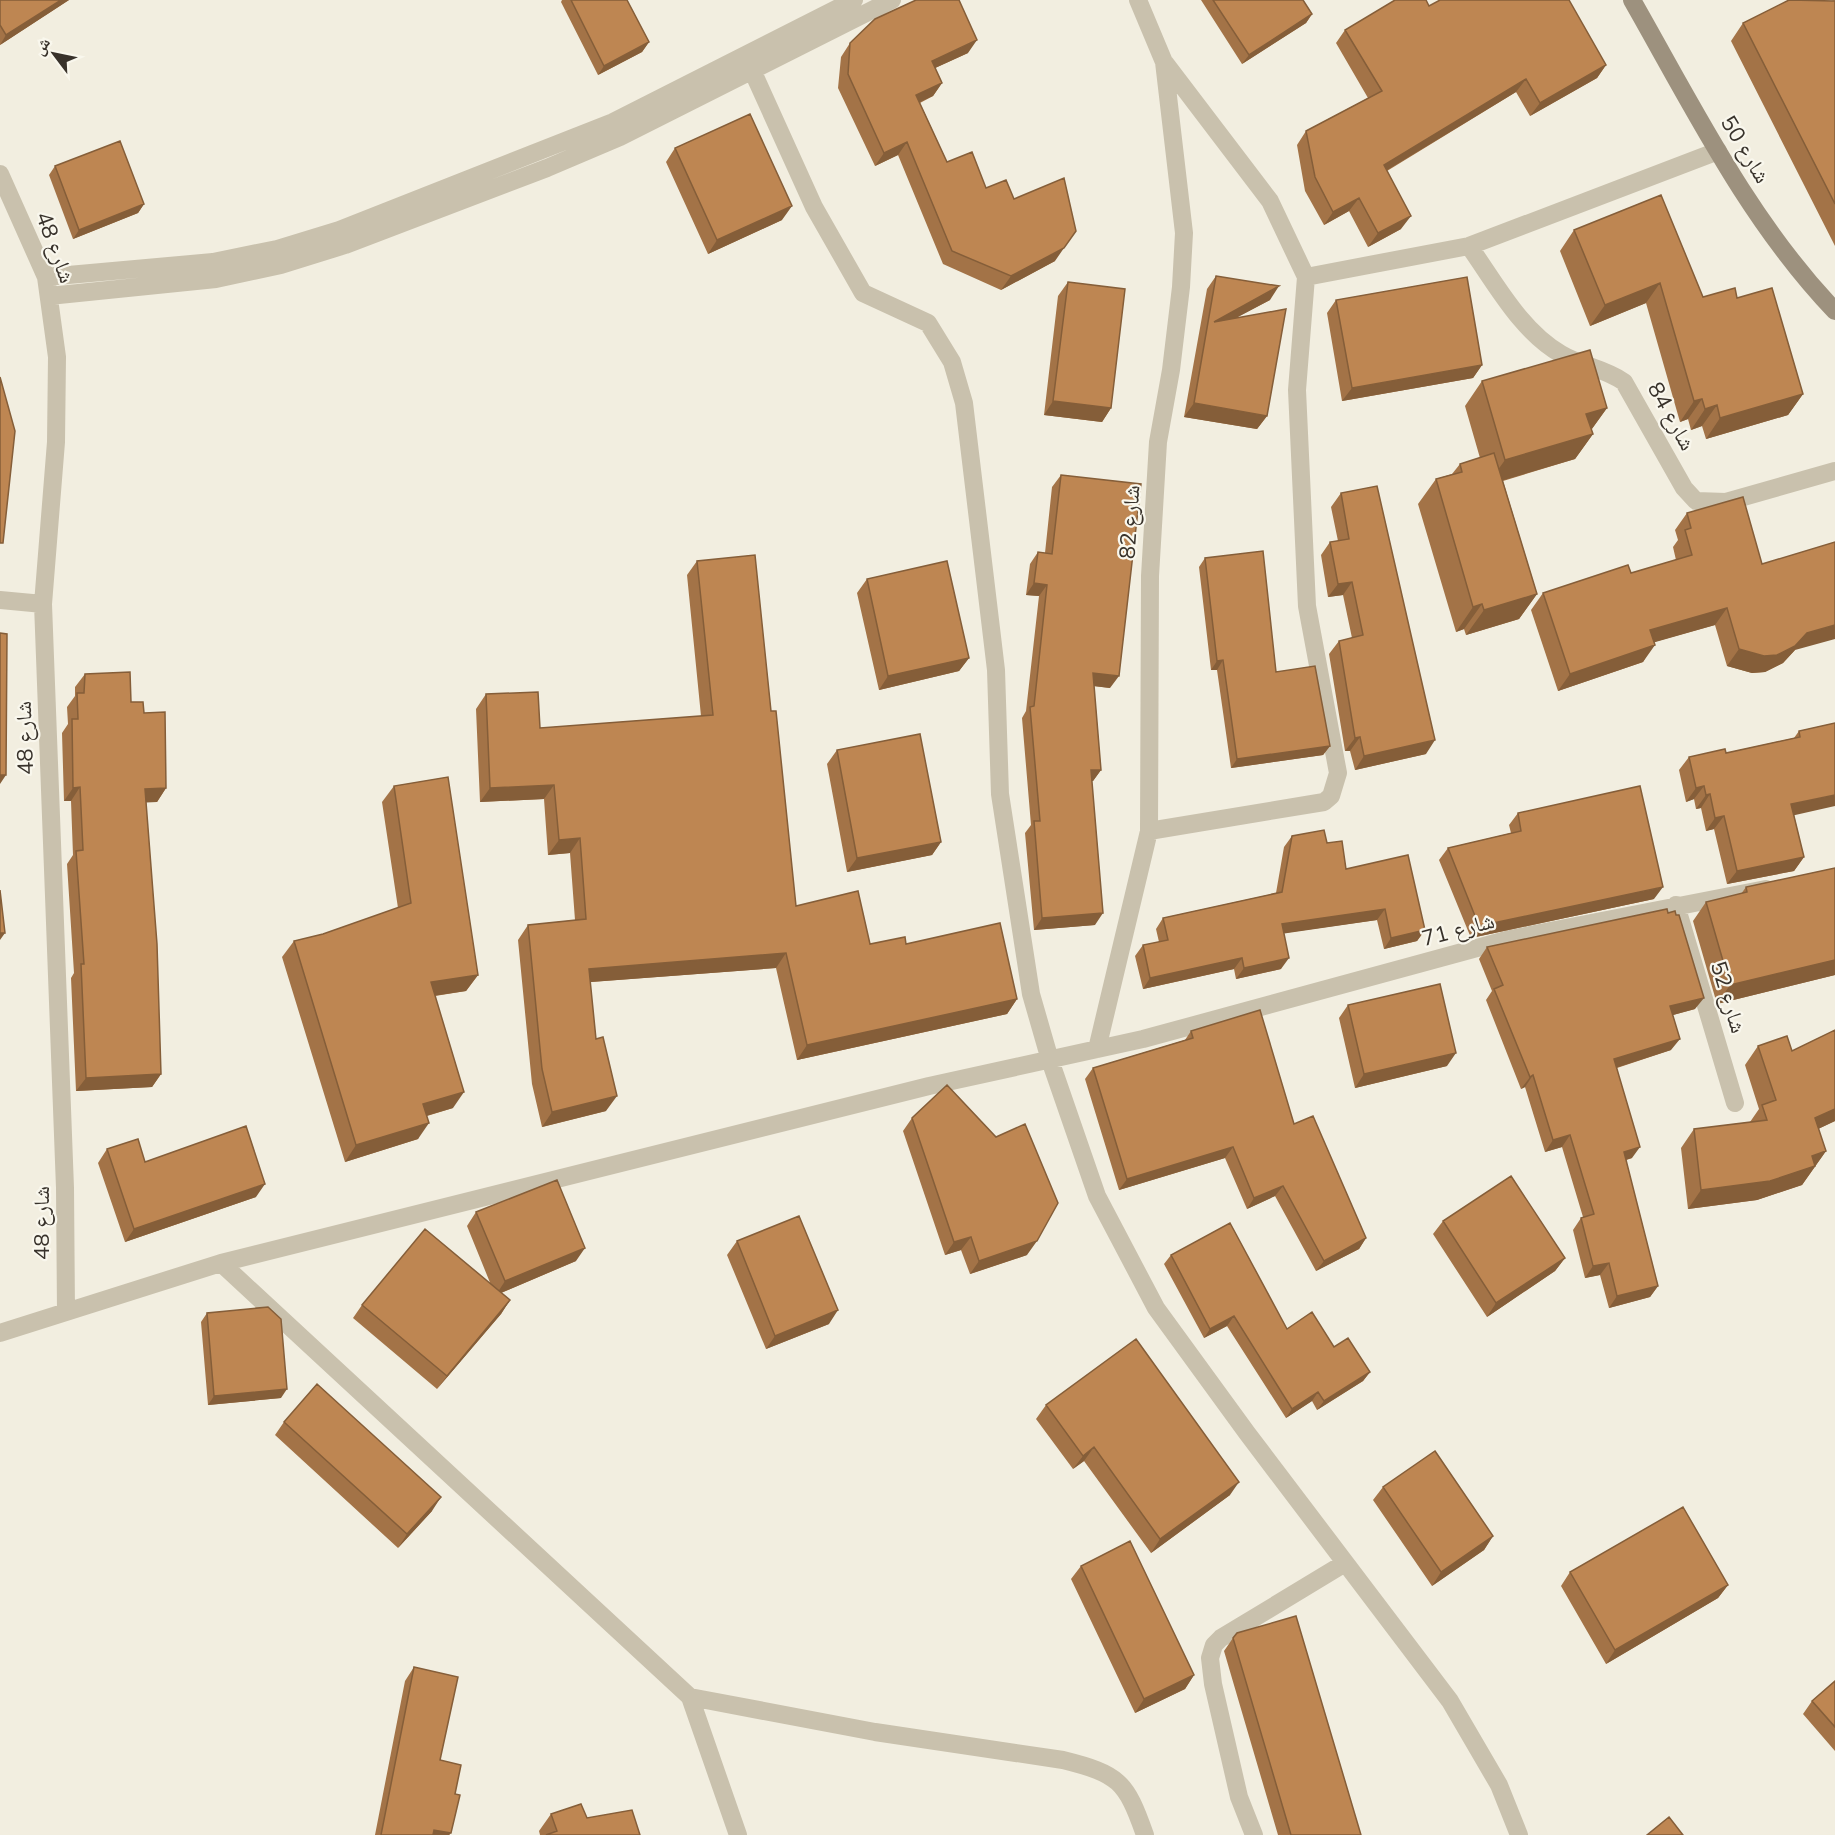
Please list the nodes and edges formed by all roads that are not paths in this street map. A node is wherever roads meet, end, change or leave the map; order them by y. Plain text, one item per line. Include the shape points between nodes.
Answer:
1 (854, 0) edge
2 (892, 0) edge
3 (1138, 0) edge
4 (1632, 0) edge
5 (1164, 62) junction
6 (752, 70) junction
7 (1718, 151) junction
8 (0, 174) edge
9 (1469, 246) junction
10 (1305, 277) junction
11 (46, 278) junction
12 (50, 296) junction
13 (1835, 311) edge
14 (1835, 471) edge
15 (0, 600) edge
16 (43, 604) junction
17 (1149, 831) junction
18 (1782, 885) edge
19 (1677, 905) junction
20 (1097, 1049) junction
21 (1050, 1060) junction
22 (1735, 1103) dead end
23 (221, 1263) junction
24 (66, 1312) junction
25 (0, 1333) edge
26 (1345, 1563) junction
27 (690, 1697) junction
28 (738, 1835) edge
29 (1145, 1835) edge
30 (1254, 1835) edge
31 (1519, 1835) edge

1 - 11 street via 613,122 339,230 277,249 213,262
2 - 6 street
3 - 5 street, شارع 82
4 - 7 street, شارع 50
5 - 10 street via 1270,201
5 - 17 street, شارع 82 via 1184,233 1172,370 1158,442 1150,576
6 - 12 street via 599,146 345,245 281,265 216,279
6 - 21 street via 814,207 863,293 928,323 952,362 964,403 996,670 1000,794 1031,994
7 - 9 street
7 - 13 street, شارع 50 via 1780,245
8 - 11 street, شارع 48
9 - 10 street
9 - 14 street, شارع 84 via 1528,329 1560,354 1624,381 1684,488 1696,501 1726,502
10 - 17 street via 1297,390 1307,606 1336,759 1335,785 1324,802
11 - 12 street, شارع 48
12 - 16 street, شارع 48 via 57,357 56,442
15 - 16 street
16 - 24 street, شارع 48 via 65,1188
17 - 20 street, شارع 82
18 - 19 street, شارع 71
19 - 20 street, شارع 71 via 1510,939
19 - 22 street, شارع 52
20 - 21 street, شارع 71
21 - 23 street, شارع 71 via 929,1086
21 - 26 street via 1096,1196 1156,1308
23 - 24 street, شارع 71
23 - 27 street
24 - 25 street, شارع 71
26 - 30 street via 1221,1638 1212,1650 1214,1683 1239,1797
26 - 31 street via 1450,1701 1499,1785
27 - 28 street
27 - 29 street via 1090,1767 1122,1785 1132,1797

